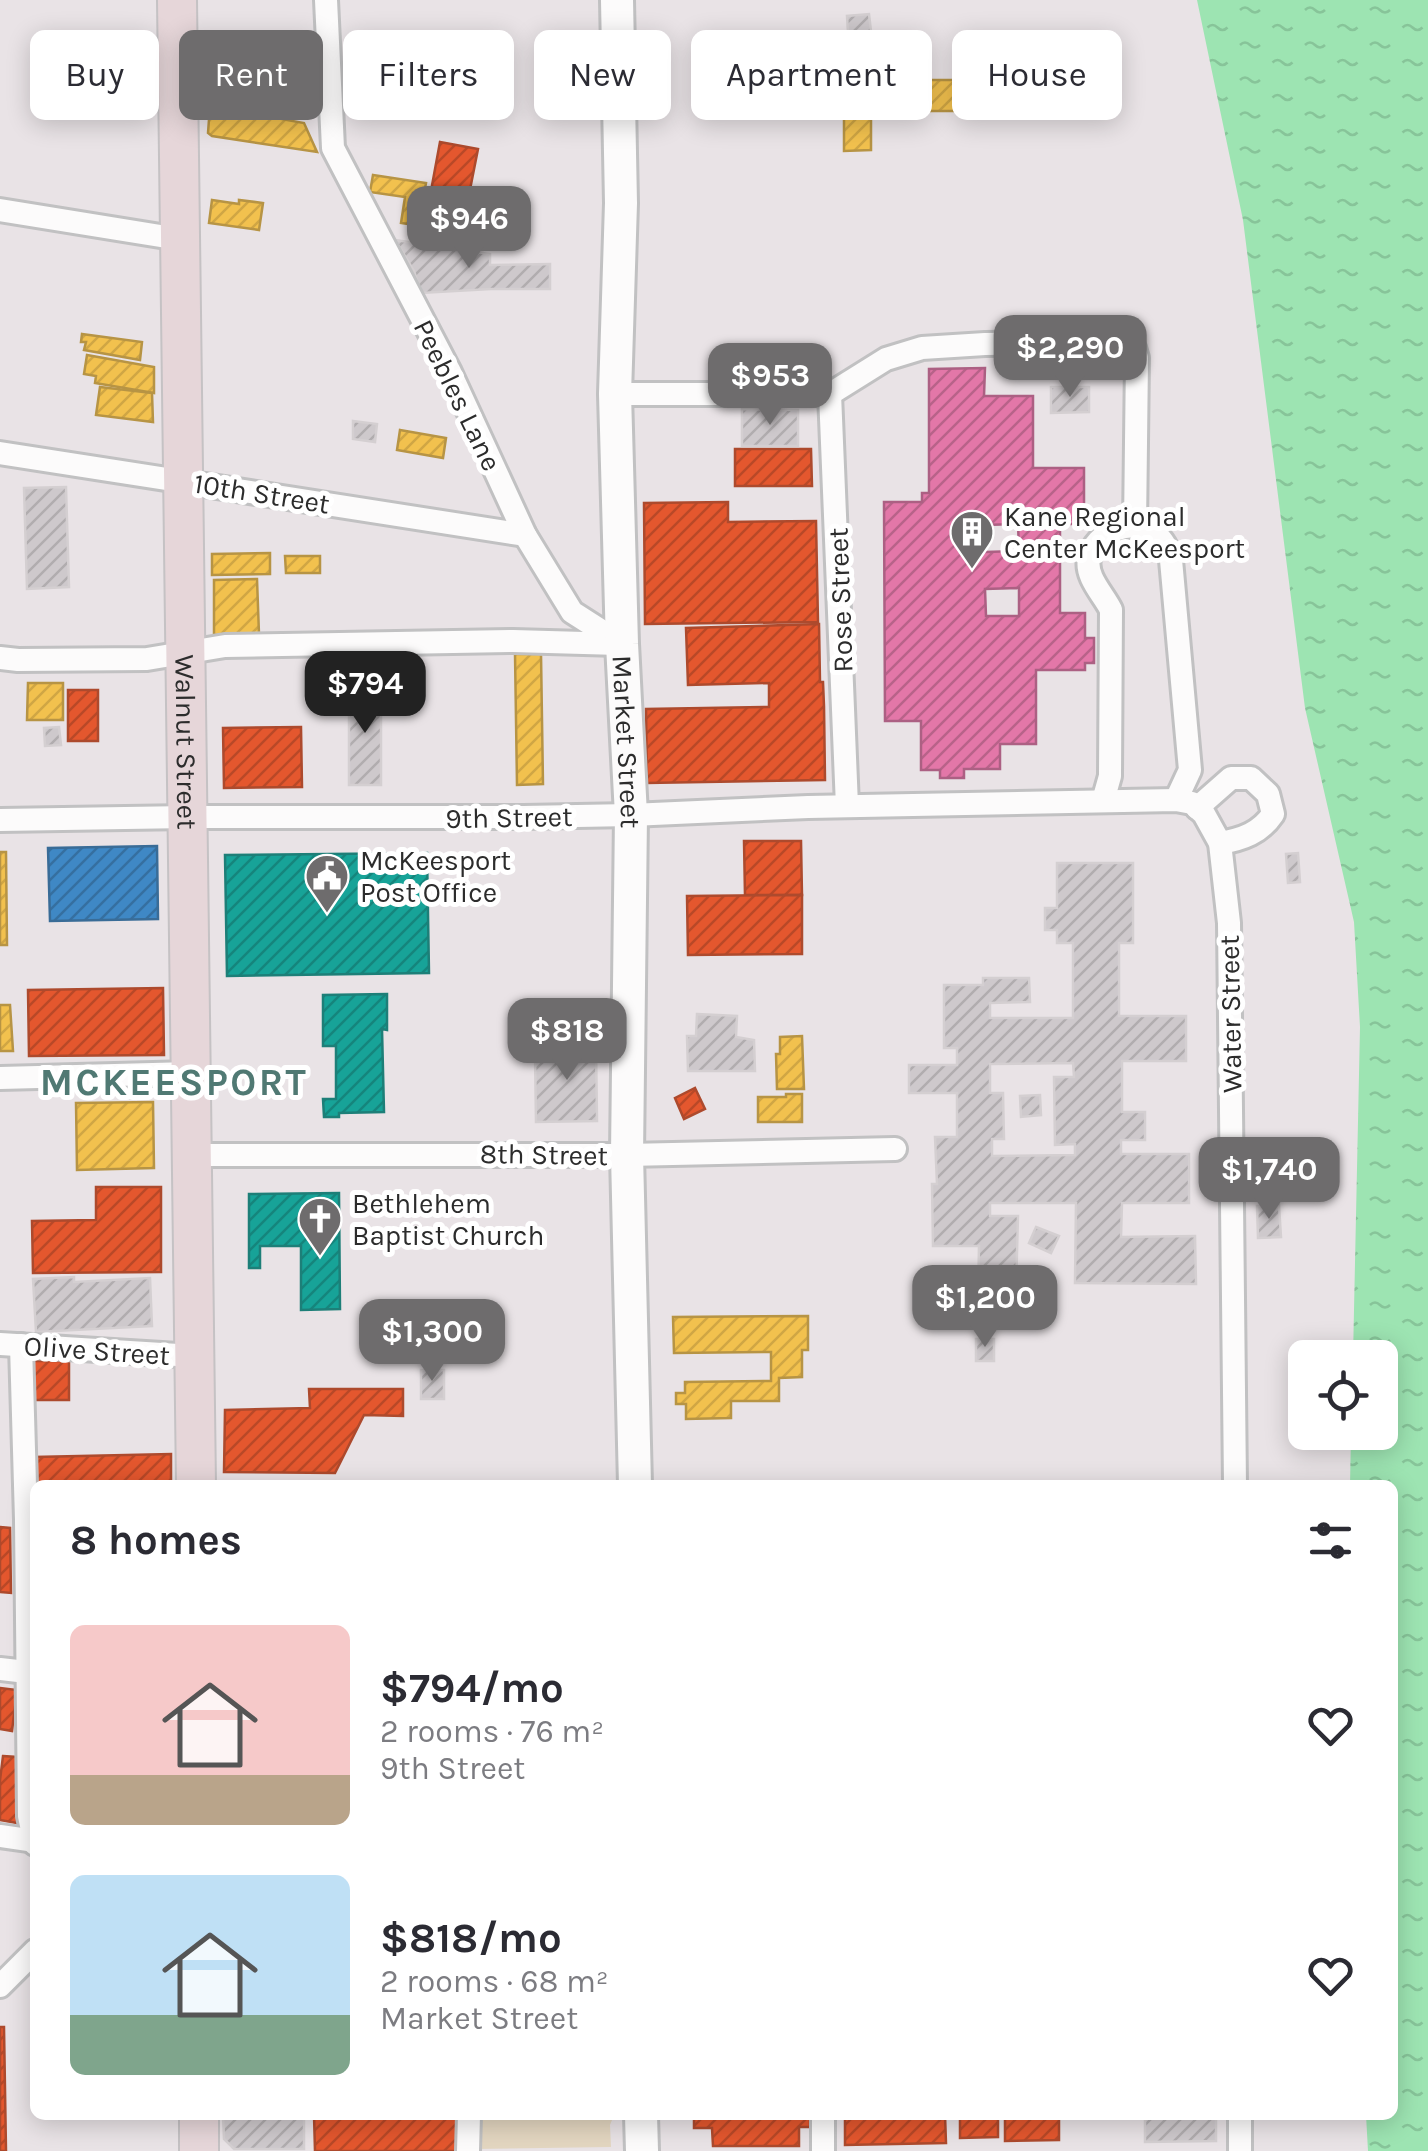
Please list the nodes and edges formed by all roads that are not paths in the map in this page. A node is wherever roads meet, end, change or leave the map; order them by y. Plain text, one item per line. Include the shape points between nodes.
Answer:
1 (178, 0) edge
2 (326, 0) edge
3 (617, 0) edge
4 (0, 210) edge
5 (180, 239) junction
6 (614, 394) junction
7 (830, 394) junction
8 (0, 453) edge
9 (184, 482) junction
10 (1135, 526) junction
11 (524, 536) junction
12 (622, 644) junction
13 (184, 654) junction
14 (0, 658) edge
15 (1104, 802) junction
16 (1186, 804) junction
17 (847, 806) junction
18 (631, 815) junction
19 (188, 816) junction
20 (0, 820) edge
21 (1220, 842) junction
22 (191, 1073) junction
23 (0, 1078) edge
24 (895, 1149) dead end
25 (192, 1155) junction
26 (628, 1155) junction
27 (10, 1344) edge
28 (194, 1356) junction
29 (196, 1480) edge
30 (635, 1480) edge
31 (1234, 1480) edge
32 (30, 1657) edge
33 (0, 1669) edge
34 (30, 1673) edge
35 (30, 1744) edge
36 (30, 1820) edge
37 (0, 1836) edge
38 (30, 1841) edge
39 (30, 1956) edge
40 (0, 1986) edge
41 (198, 2120) edge
42 (468, 2120) edge
43 (641, 2120) edge
44 (823, 2120) edge
45 (1240, 2120) edge
46 (199, 2151) edge
47 (468, 2151) edge
48 (642, 2151) edge
49 (823, 2151) edge
50 (1240, 2151) edge

1 - 5 main road, Walnut Street
2 - 11 street, Peebles Lane via 333,148 450,372
3 - 6 main road, Market Street via 621,202
4 - 5 street
5 - 9 main road, Walnut Street
6 - 7 street
6 - 12 main road, Market Street
7 - 10 street via 886,359 922,348 1123,342 1137,358
7 - 17 street, Rose Street
8 - 9 street, 10th Street
9 - 11 street, 10th Street
9 - 13 main road, Walnut Street
10 - 15 street via 1108,532 1089,559 1090,575 1111,610 1110,776
10 - 16 street via 1166,544 1171,560 1190,770
11 - 12 street, Peebles Lane via 572,612
12 - 13 street via 226,646
12 - 18 main road, Market Street
13 - 14 street
13 - 19 main road, Walnut Street
15 - 16 street, 9th Street
15 - 17 street, 9th Street
16 - 21 street via 1204,814
16 - 21 street via 1231,778 1251,778 1268,794 1273,814 1264,826 1242,840
17 - 18 street, 9th Street
18 - 19 street, 9th Street
18 - 26 main road, Market Street
19 - 20 street, 9th Street
19 - 22 main road, Walnut Street
21 - 31 street, Water Street via 1229,924
22 - 23 street
22 - 25 main road, Walnut Street
24 - 26 street, 8th Street
25 - 26 street, 8th Street
25 - 28 main road, Walnut Street
26 - 30 main road, Market Street
27 - 28 street, Olive Street
27 - 32 street
28 - 29 main road, Walnut Street
33 - 34 street
35 - 36 street
37 - 38 street
39 - 40 street
41 - 46 main road
42 - 47 street
43 - 48 main road
44 - 49 street
45 - 50 street

